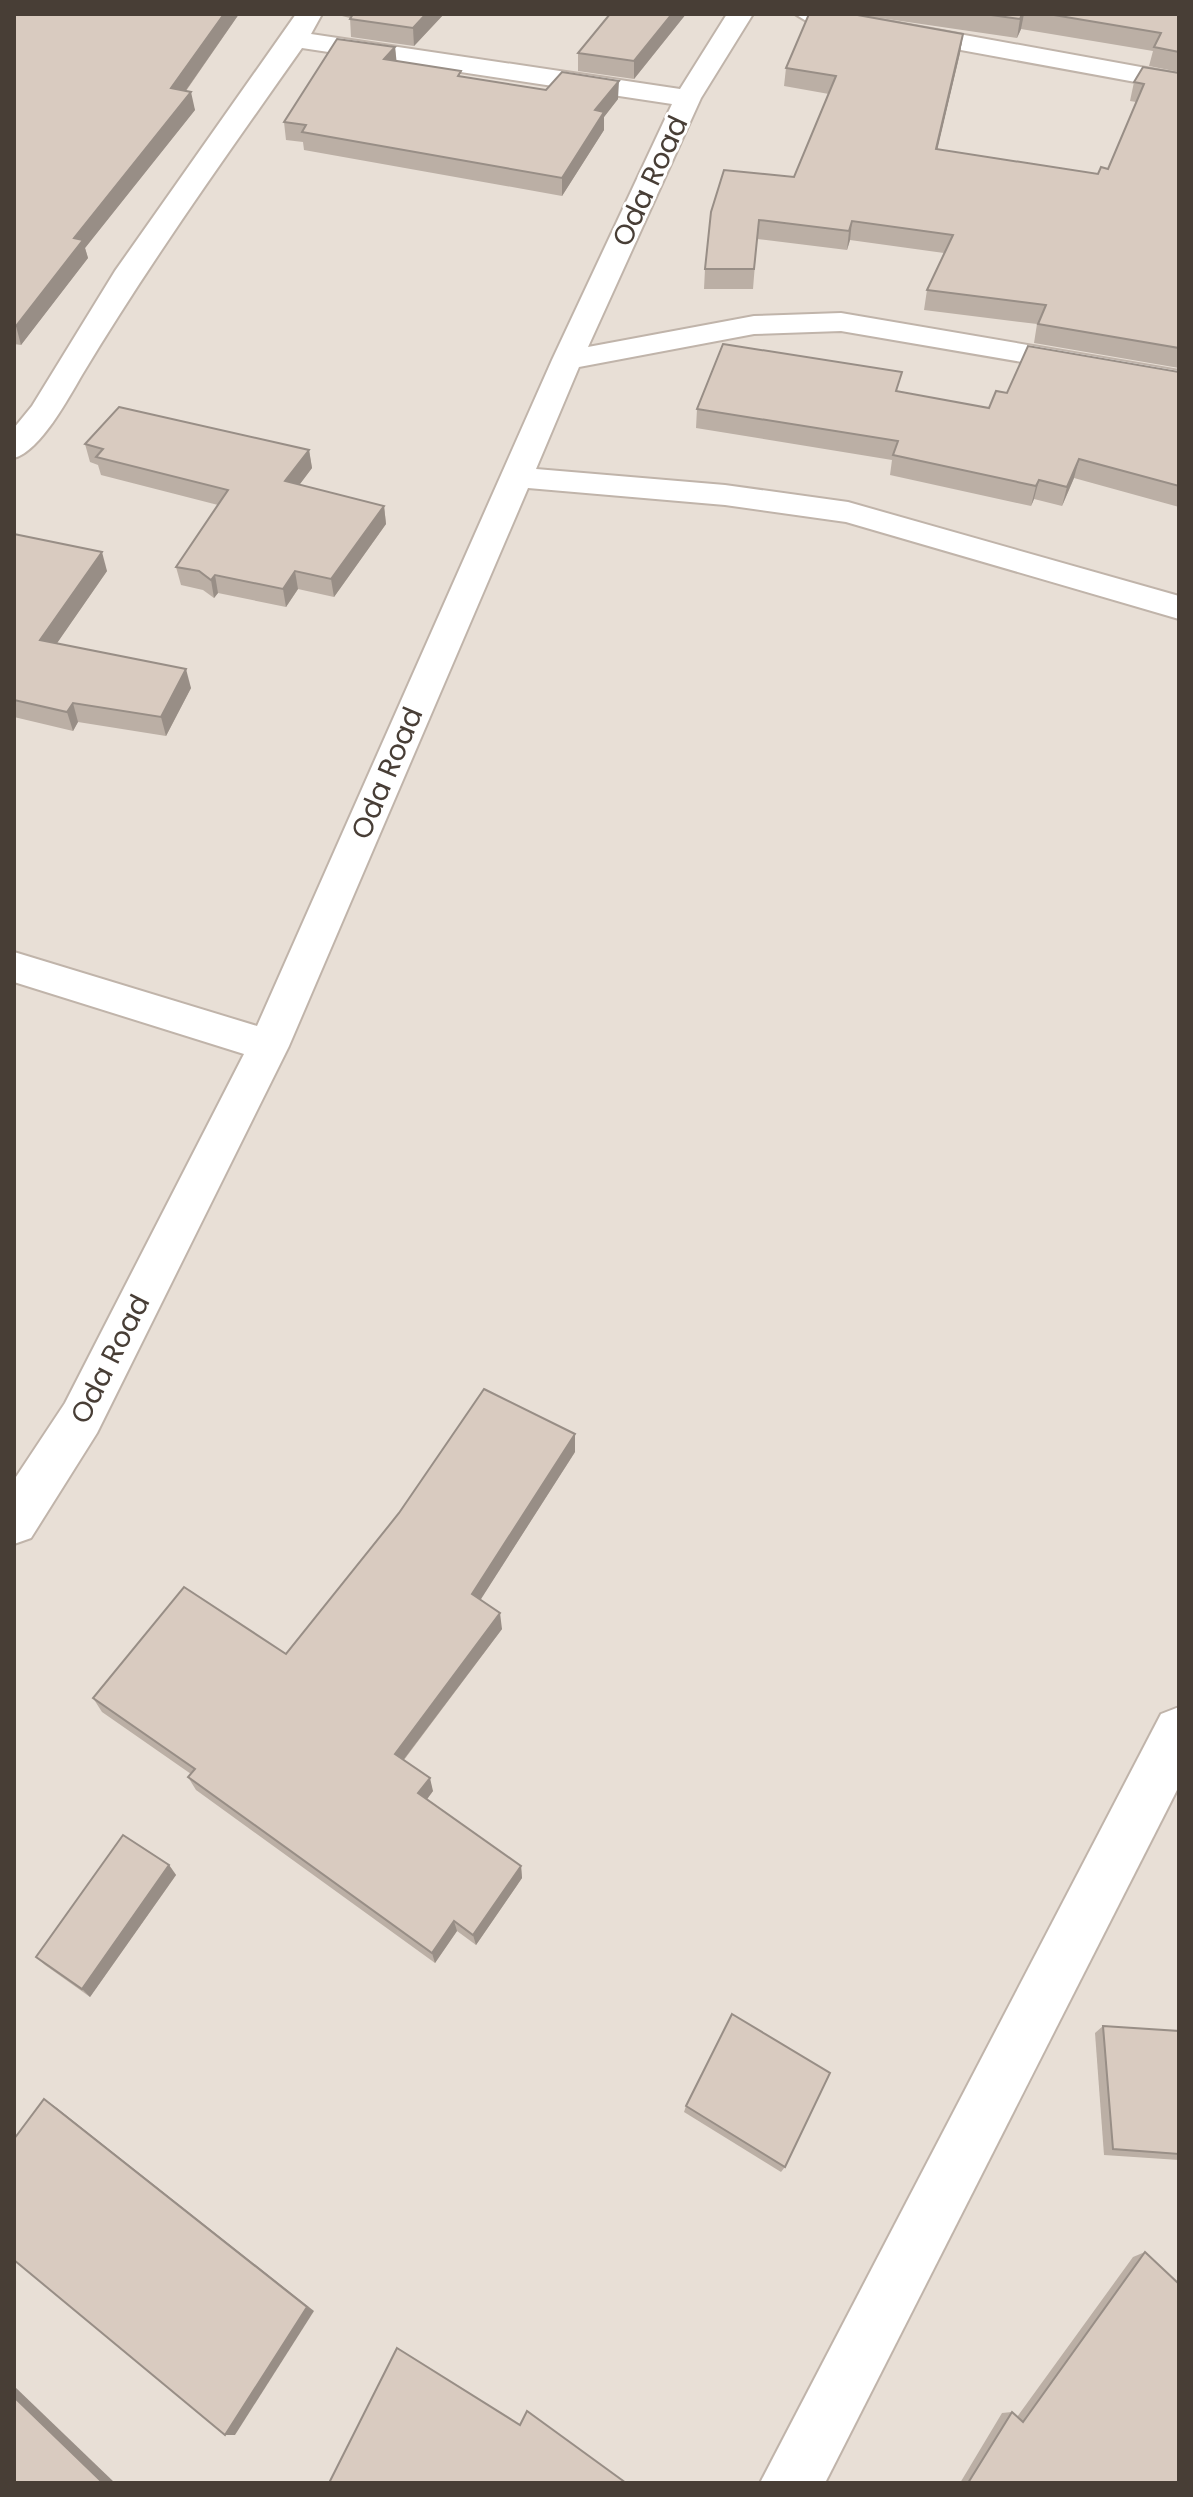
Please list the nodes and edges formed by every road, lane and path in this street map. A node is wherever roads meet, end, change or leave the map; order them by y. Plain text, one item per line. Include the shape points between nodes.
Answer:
1 (740, 14) edge
2 (808, 14) edge
3 (302, 26) edge
4 (1179, 82) edge
5 (688, 98) junction
6 (567, 360) junction
7 (1179, 380) edge
8 (14, 448) edge
9 (516, 477) junction
10 (1179, 608) edge
11 (14, 967) edge
12 (269, 1046) junction
13 (14, 1522) edge
14 (1178, 1737) edge
15 (791, 2483) edge

1 - 5 street, Oda Road
2 - 4 street
3 - 5 street
3 - 8 street via 130,271 45,410
5 - 6 street, Oda Road
6 - 7 street via 754,325 841,322
6 - 9 street, Oda Road
9 - 10 street via 725,495 848,512
9 - 12 street, Oda Road
11 - 12 street
12 - 13 street, Oda Road via 81,1418
14 - 15 street

